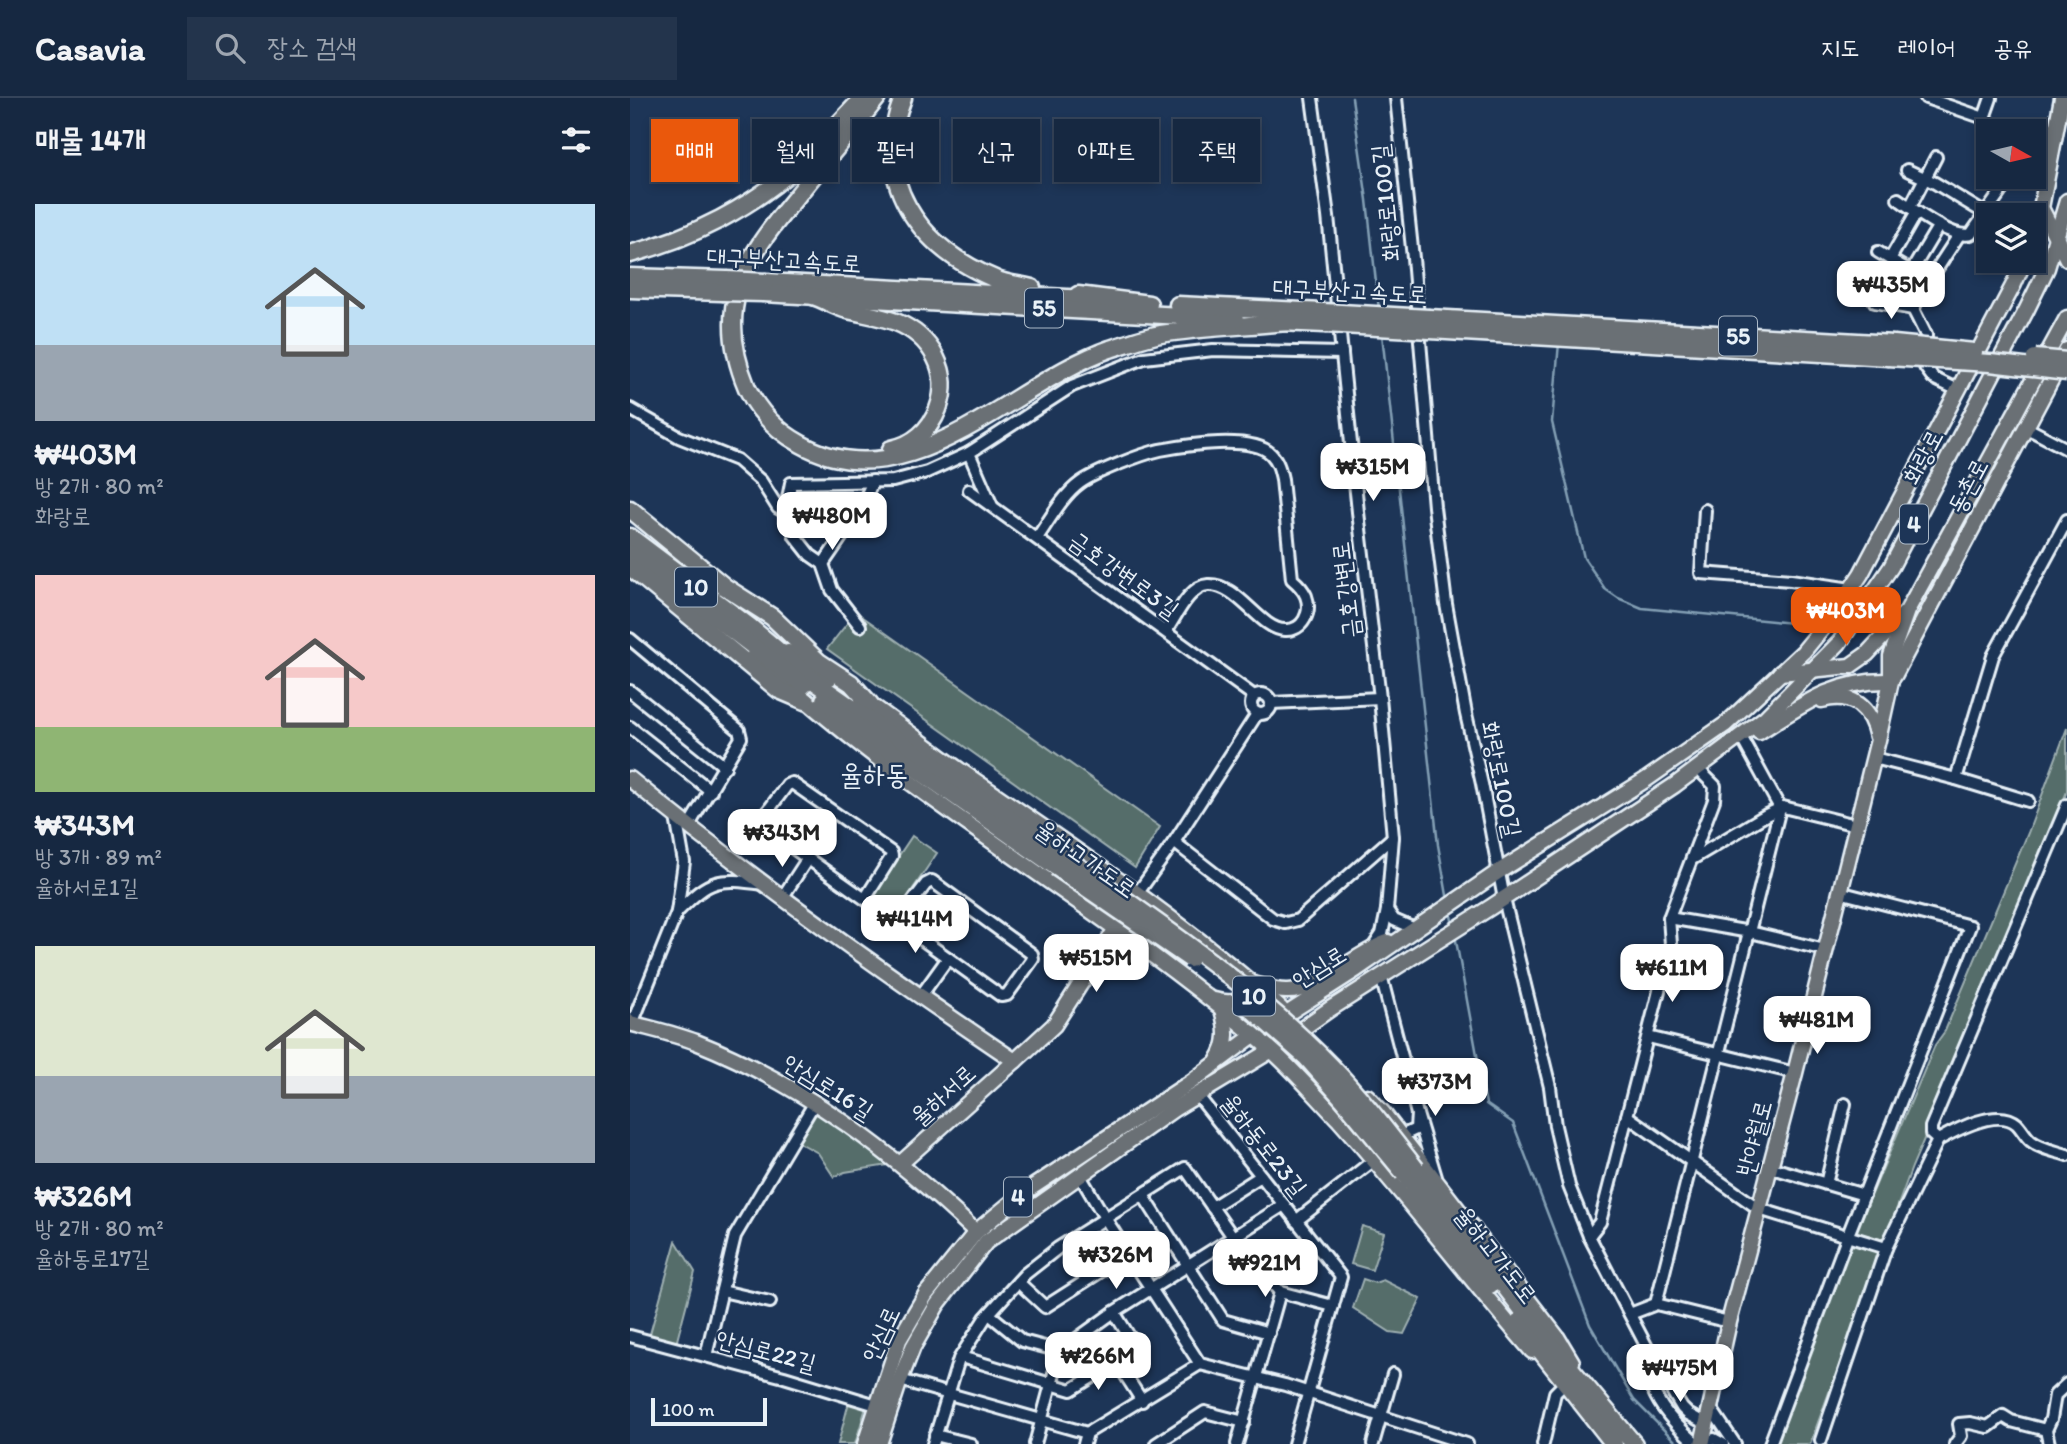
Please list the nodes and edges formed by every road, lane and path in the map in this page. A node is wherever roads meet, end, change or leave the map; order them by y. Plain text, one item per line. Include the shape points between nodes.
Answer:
1 (863, 98) edge
2 (877, 98) edge
3 (889, 98) edge
4 (903, 98) edge
5 (1312, 98) edge
6 (1396, 98) edge
7 (1926, 98) edge
8 (1991, 98) edge
9 (2062, 98) edge
10 (1948, 102) edge
11 (1984, 118) joint
12 (1936, 157) dead end
13 (2046, 164) edge
14 (2050, 166) junction
15 (1907, 170) dead end
16 (1925, 178) junction
17 (1898, 199) dead end
18 (2042, 203) edge
19 (2067, 203) edge
20 (1976, 208) edge
21 (1914, 210) junction
22 (2046, 217) edge
23 (1939, 225) junction
24 (1976, 228) edge
25 (1959, 235) junction
26 (2057, 238) junction
27 (1878, 252) dead end
28 (630, 254) edge
29 (1890, 259) junction
30 (2067, 259) edge
31 (1911, 272) junction
32 (2019, 273) edge
33 (630, 277) edge
34 (1928, 282) junction
35 (724, 286) junction
36 (765, 287) junction
37 (630, 289) edge
38 (813, 296) junction
39 (1875, 302) dead end
40 (1149, 304) junction
41 (1913, 309) junction
42 (1324, 318) junction
43 (2067, 318) edge
44 (1287, 322) junction
45 (1891, 351) junction
46 (2067, 351) edge
47 (1342, 353) junction
48 (2067, 360) edge
49 (2067, 372) edge
50 (1958, 390) junction
51 (630, 409) edge
52 (2025, 427) junction
53 (2067, 449) edge
54 (969, 453) junction
55 (873, 481) junction
56 (969, 490) dead end
57 (992, 506) junction
58 (630, 509) edge
59 (1705, 510) dead end
60 (787, 513) junction
61 (2067, 520) edge
62 (630, 537) edge
63 (1037, 538) junction
64 (630, 553) edge
65 (823, 564) junction
66 (630, 567) edge
67 (1851, 589) junction
68 (1907, 611) junction
69 (720, 623) junction
70 (860, 626) dead end
71 (1166, 631) junction
72 (761, 637) junction
73 (630, 639) edge
74 (1811, 671) junction
75 (1780, 673) junction
76 (1891, 681) junction
77 (630, 691) edge
78 (1254, 696) junction
79 (1380, 698) junction
80 (805, 701) junction
81 (1271, 703) junction
82 (870, 704) junction
83 (1801, 706) junction
84 (1257, 713) junction
85 (630, 727) edge
86 (1878, 740) junction
87 (1744, 742) junction
88 (1874, 758) junction
89 (725, 767) junction
90 (1702, 774) junction
91 (630, 779) edge
92 (1956, 779) junction
93 (1675, 785) junction
94 (711, 791) junction
95 (2028, 802) dead end
96 (2067, 805) edge
97 (1780, 808) junction
98 (682, 822) junction
99 (1856, 825) junction
100 (1393, 837) junction
101 (1174, 842) junction
102 (808, 858) junction
103 (1693, 858) junction
104 (1059, 861) junction
105 (1498, 872) junction
106 (764, 884) junction
107 (1839, 892) junction
108 (1137, 894) junction
109 (782, 898) junction
110 (865, 899) junction
111 (1504, 899) junction
112 (1387, 910) junction
113 (677, 912) junction
114 (1670, 918) junction
115 (902, 925) junction
116 (1117, 928) junction
117 (1750, 932) junction
118 (1409, 933) junction
119 (1374, 946) junction
120 (1825, 950) junction
121 (948, 958) junction
122 (1381, 976) junction
123 (1254, 984) junction
124 (920, 997) junction
125 (1209, 999) junction
126 (1222, 1009) junction
127 (1286, 1014) junction
128 (631, 1023) edge
129 (1304, 1029) junction
130 (1258, 1032) junction
131 (1648, 1037) junction
132 (1272, 1050) junction
133 (1718, 1054) junction
134 (1015, 1061) junction
135 (1213, 1067) junction
136 (1340, 1068) junction
137 (1795, 1073) junction
138 (1309, 1088) junction
139 (1198, 1096) junction
140 (815, 1102) junction
141 (1844, 1104) dead end
142 (1417, 1114) junction
143 (1628, 1116) junction
144 (1401, 1136) junction
145 (1938, 1140) junction
146 (2067, 1155) edge
147 (1374, 1160) junction
148 (901, 1163) junction
149 (1691, 1163) junction
150 (1769, 1167) junction
151 (1079, 1174) junction
152 (1261, 1175) junction
153 (1438, 1183) junction
154 (1826, 1184) junction
155 (1143, 1195) junction
156 (1864, 1195) junction
157 (1284, 1205) junction
158 (1212, 1207) junction
159 (1759, 1209) junction
160 (1105, 1218) junction
161 (1296, 1221) junction
162 (976, 1232) junction
163 (1848, 1235) junction
164 (1589, 1236) junction
165 (1233, 1237) junction
166 (1886, 1248) junction
167 (1128, 1254) junction
168 (1189, 1265) junction
169 (1018, 1282) junction
170 (1151, 1289) junction
171 (722, 1291) junction
172 (1280, 1292) junction
173 (770, 1301) dead end
174 (1656, 1304) junction
175 (1333, 1306) junction
176 (1114, 1312) junction
177 (989, 1314) junction
178 (1630, 1314) junction
179 (1730, 1322) junction
180 (1269, 1333) junction
181 (630, 1336) edge
182 (1060, 1351) junction
183 (706, 1356) junction
184 (961, 1357) junction
185 (1652, 1357) junction
186 (1117, 1362) junction
187 (1200, 1364) junction
188 (1393, 1374) dead end
189 (1256, 1378) junction
190 (900, 1380) junction
191 (1051, 1383) junction
192 (2067, 1384) edge
193 (1562, 1385) junction
194 (1308, 1393) junction
195 (1581, 1393) junction
196 (947, 1394) junction
197 (1142, 1401) junction
198 (883, 1407) junction
199 (1710, 1407) junction
200 (1380, 1416) junction
201 (1042, 1421) junction
202 (1244, 1422) junction
203 (1706, 1424) junction
204 (2046, 1430) junction
205 (934, 1439) edge
206 (1085, 1439) edge
207 (1825, 1443) edge
208 (865, 1444) edge
209 (879, 1444) edge
210 (971, 1444) edge
211 (1035, 1444) edge
212 (1156, 1444) edge
213 (1237, 1444) edge
214 (1294, 1444) edge
215 (1373, 1444) edge
216 (1467, 1444) edge
217 (1543, 1444) edge
218 (1614, 1444) edge
219 (1634, 1444) edge
220 (1700, 1444) edge
221 (1723, 1444) edge
222 (1735, 1444) edge
223 (1770, 1444) edge
224 (1955, 1444) edge
225 (2049, 1444) edge

1 - 28 highway via 799,165 768,189 717,220
2 - 44 highway via 757,249 738,289 733,318 740,371 753,401 774,426 802,445 851,460 903,456 953,436 1108,350 1160,334
3 - 38 highway via 762,259 748,289 741,324 744,353 754,381 764,399 792,428 825,446 859,453 912,442 932,421 941,397 942,376 934,353 920,337 896,322
4 - 40 highway via 893,130 893,168 901,196 919,226 946,250 996,279 1041,290
5 - 47 street, 금호강변로
6 - 105 street, 화랑로100길 via 1443,576
7 - 10 street
8 - 11 street
9 - 14 main road
10 - 11 street
12 - 16 street
13 - 14 street
14 - 18 main road
15 - 16 street
16 - 20 street
16 - 21 street
17 - 21 street
19 - 26 main road, 화랑로 / 4
21 - 23 street
21 - 29 street
22 - 26 main road
23 - 25 street
23 - 31 street
24 - 25 street via 1972,234
25 - 34 street
26 - 30 main road
26 - 74 main road, 화랑로 / 4 via 2026,311 1891,568 1839,643
27 - 29 street
29 - 31 street
31 - 34 street
32 - 50 main road, 화랑로
33 - 35 highway, 대구부산고속도로 / 55
34 - 41 street
35 - 36 highway, 대구부산고속도로 / 55, bridge
35 - 37 highway, 대구부산고속도로 / 55
36 - 38 highway, 대구부산고속도로 / 55
36 - 40 highway, 대구부산고속도로 / 55 via 986,292
38 - 44 highway, 대구부산고속도로 / 55
39 - 41 street
40 - 42 highway, 대구부산고속도로 / 55
41 - 50 street via 1926,335 1925,368 1933,378
42 - 44 highway, 대구부산고속도로 / 55
42 - 45 highway, 대구부산고속도로 / 55, bridge
43 - 68 main road
45 - 48 highway, 대구부산고속도로 / 55, bridge
45 - 49 highway, 대구부산고속도로 / 55, bridge
46 - 52 main road, 동촌로
47 - 54 street via 1213,350 1144,358 1072,386
47 - 79 street, 금호강변로
50 - 67 main road, 화랑로
51 - 60 street via 679,437 737,460
52 - 53 street
52 - 76 main road, 동촌로
54 - 55 street via 927,472
54 - 57 street
55 - 60 street via 790,483
55 - 65 street via 860,510
56 - 57 street, 금호강변로3길
57 - 63 street, 금호강변로3길
58 - 82 highway via 725,587 779,623
59 - 67 street via 1700,573
60 - 65 street via 795,536
61 - 92 street via 1993,656
62 - 72 highway, 10
63 - 71 street, 금호강변로3길
63 - 71 street via 1079,483 1146,455 1234,442 1260,446 1278,464 1282,479 1292,579 1308,606 1303,623 1276,629 1237,597 1219,586 1206,585 1198,587
64 - 69 highway, 10
65 - 70 street via 832,590
66 - 80 highway via 779,690
67 - 75 main road, 화랑로 via 1820,632
68 - 74 main road via 1850,666
68 - 76 main road via 1891,656
69 - 80 main road
69 - 104 highway, 율하고가도로 / 10 via 881,744
71 - 78 street, 금호강변로3길
72 - 82 main road
72 - 104 highway, 율하고가도로 / 10
73 - 89 street via 739,730 741,738
74 - 75 main road
74 - 93 main road, 화랑로 / 4 via 1766,717
75 - 105 main road, 안심로 via 1726,724
76 - 83 main road via 1854,683
76 - 86 main road, 반야월로
77 - 89 street
78 - 81 street via 1266,695
78 - 84 street via 1251,705
79 - 81 street
79 - 100 street, 금호강변로
80 - 116 main road via 950,812
81 - 84 street via 1267,713
82 - 108 main road
83 - 86 main road via 1832,697 1857,703 1869,713
83 - 87 main road
84 - 101 street
85 - 94 street
86 - 88 main road, 반야월로
87 - 90 main road
87 - 97 street
88 - 92 street
88 - 99 main road, 반야월로
89 - 94 street
90 - 93 main road
90 - 103 street via 1713,782 1715,791
91 - 98 main road, 율하서로
92 - 95 street
93 - 111 main road, 안심로 / 4
94 - 98 street
96 - 145 street via 1931,1127
97 - 99 street
97 - 103 street
97 - 117 street
98 - 106 main road, 율하서로
98 - 113 street via 684,862
99 - 107 main road, 반야월로
100 - 101 street via 1298,920 1286,923 1273,919
100 - 112 street, 금호강변로
101 - 108 street
102 - 109 street
102 - 110 street
102 - 110 street via 762,826 762,819 792,783 891,852
103 - 114 street
104 - 195 highway, 율하고가도로 / 10, bridge via 1180,939 1273,1012 1331,1066 1530,1320
105 - 111 street, 화랑로100길
105 - 118 main road, 안심로
106 - 109 main road, 율하서로
106 - 113 street via 728,879 710,884
107 - 120 main road, 반야월로
107 - 156 street via 1970,926
108 - 116 main road, 율하서로
108 - 123 main road
109 - 124 main road, 율하서로
110 - 115 street
111 - 122 main road, 안심로 / 4
111 - 164 street, 화랑로100길 via 1550,1087 1562,1163
112 - 118 street
112 - 119 street, 금호강변로
113 - 128 street
114 - 117 street
114 - 131 street via 1671,944
115 - 121 street
115 - 121 street via 900,918 932,881 1033,959 1007,995 1001,996
116 - 125 main road
116 - 134 main road, 율하서로 via 1054,1025
117 - 120 street
117 - 133 street
118 - 119 main road
118 - 127 main road, 안심로
119 - 123 main road via 1304,989 1288,992
120 - 137 main road, 반야월로
121 - 124 street
122 - 129 main road, 안심로 / 4
122 - 142 street
123 - 125 main road via 1245,997 1233,1003
123 - 127 main road
124 - 134 main road, 율하서로
125 - 126 main road
126 - 130 main road
126 - 135 main road via 1226,1048
127 - 129 main road
127 - 130 main road, 안심로
128 - 140 main road, 안심로16길 via 694,1041
129 - 132 main road, 안심로 / 4
129 - 136 main road
130 - 132 main road
130 - 135 main road, 안심로 / 4
131 - 133 street
131 - 143 street
132 - 138 main road
132 - 139 main road, 안심로 / 4
133 - 137 street
133 - 149 street
134 - 148 main road, 율하서로
135 - 162 main road, 안심로 / 4 via 1032,1187
136 - 138 main road via 1321,1068
136 - 144 main road
137 - 150 main road, 반야월로
138 - 147 main road
139 - 151 main road, 안심로 / 4
139 - 152 street, 율하동로23길
140 - 148 main road, 안심로16길
140 - 171 street via 735,1236
141 - 154 street
142 - 144 street via 1416,1129
142 - 153 street
143 - 149 street
143 - 164 street via 1600,1222
144 - 153 main road
145 - 146 street via 1999,1119 2016,1123 2042,1148
145 - 166 street
147 - 161 street, 율하동로23길
147 - 193 main road
148 - 162 main road, 안심로16길
149 - 159 street
149 - 174 street
150 - 154 street
150 - 159 main road, 반야월로
151 - 160 street
151 - 190 main road, 안심로 / 4 via 986,1241 937,1305
152 - 157 street, 율하동로23길
152 - 158 street
153 - 195 main road via 1557,1337
154 - 156 street
155 - 158 street via 1185,1168
155 - 160 street
155 - 168 street
156 - 163 street
157 - 161 street, 율하동로23길
157 - 165 street
158 - 165 street
159 - 163 street
159 - 179 main road, 반야월로
160 - 167 street
160 - 169 street via 1058,1248
161 - 175 street, 율하동로23길 via 1341,1277
162 - 198 main road, 안심로 / 4 via 926,1294 899,1340
163 - 166 street
163 - 223 street
164 - 178 street, 화랑로100길
165 - 168 street
165 - 172 street
166 - 207 street
167 - 169 street via 1045,1307
167 - 170 street
168 - 170 street
168 - 180 street via 1223,1320
169 - 177 street
170 - 176 street
170 - 187 street
171 - 173 street
171 - 183 street
172 - 175 street
172 - 180 street
174 - 178 street
174 - 179 street
175 - 194 street, 율하동로23길
176 - 182 street
176 - 186 street via 1137,1349
177 - 182 street via 1023,1341
177 - 184 street
178 - 185 street, 화랑로100길
179 - 199 main road, 반야월로
180 - 189 street
181 - 183 street, 안심로22길
182 - 191 street
183 - 198 street, 안심로22길
184 - 191 street
184 - 196 street
185 - 203 street, 화랑로100길 via 1682,1408
185 - 220 street via 1647,1371 1656,1397
186 - 191 street via 1071,1390
186 - 197 street
187 - 189 street
187 - 197 street
188 - 200 street
189 - 194 street
189 - 202 street
190 - 196 street
190 - 198 main road, 안심로 / 4
191 - 201 street
192 - 204 street via 2055,1395
193 - 195 main road
193 - 217 street via 1555,1393
194 - 200 street
194 - 214 street, 율하동로23길
195 - 218 highway, 10
195 - 219 highway, 10
196 - 201 street
196 - 205 street
197 - 206 street
198 - 208 main road, 안심로 / 4
198 - 209 main road, 안심로 / 4
199 - 203 main road, 반야월로
199 - 222 street
200 - 215 street
200 - 216 street
201 - 206 street
201 - 211 street
202 - 212 street via 1205,1412
202 - 213 street
203 - 220 main road, 반야월로
204 - 224 street via 2003,1416 1987,1427 1959,1424 1961,1436
204 - 225 street
205 - 210 street
220 - 221 street via 1714,1439

